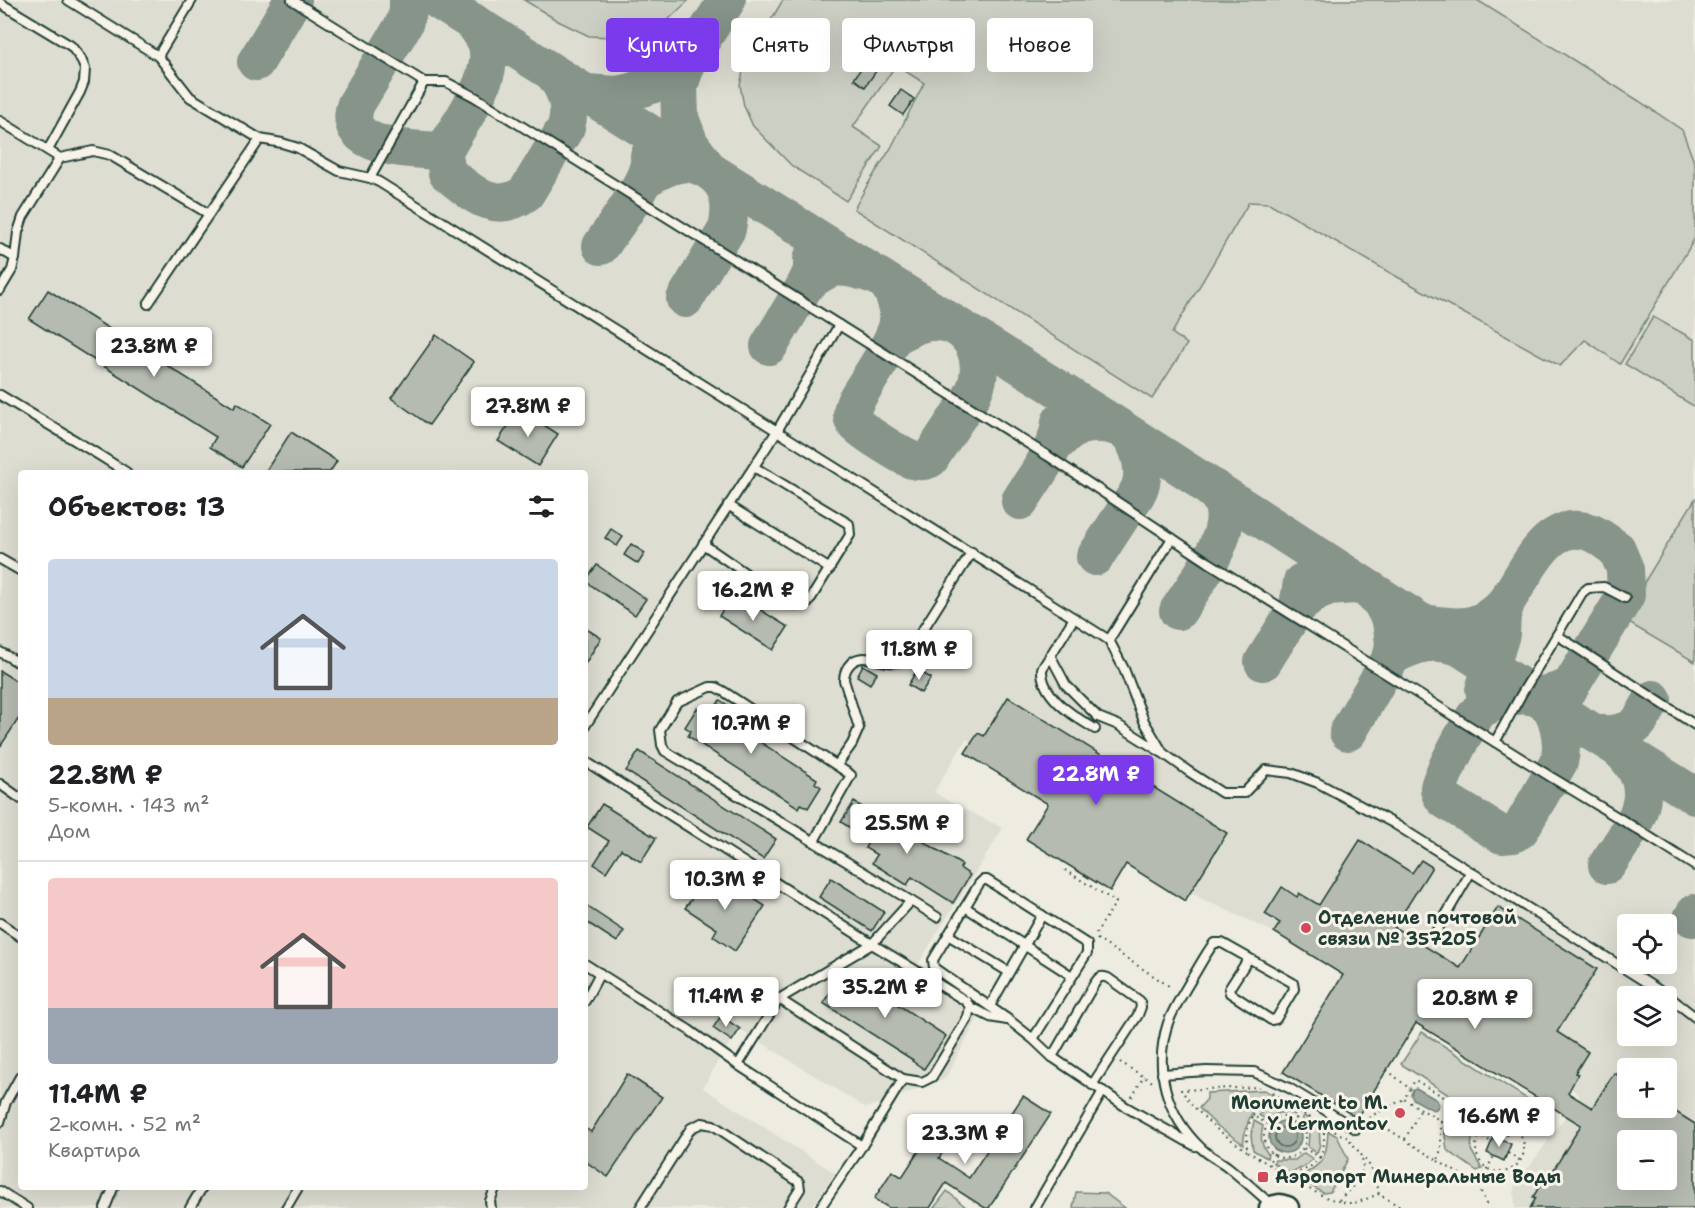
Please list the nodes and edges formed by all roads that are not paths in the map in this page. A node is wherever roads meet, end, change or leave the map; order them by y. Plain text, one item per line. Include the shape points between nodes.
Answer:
1 (68, 0) edge
2 (192, 0) edge
3 (292, 0) edge
4 (0, 3) edge
5 (158, 56) junction
6 (424, 82) junction
7 (0, 121) edge
8 (260, 140) junction
9 (48, 150) junction
10 (60, 158) junction
11 (370, 178) junction
12 (209, 214) junction
13 (0, 249) edge
14 (15, 258) junction
15 (0, 290) edge
16 (148, 304) dead end
17 (839, 325) junction
18 (0, 395) edge
19 (777, 431) junction
20 (754, 467) junction
21 (123, 470) edge
22 (728, 506) junction
23 (1172, 538) junction
24 (703, 544) junction
25 (972, 552) junction
26 (0, 559) edge
27 (830, 568) junction
28 (18, 569) edge
29 (1624, 598) dead end
30 (1074, 618) junction
31 (1557, 635) junction
32 (1109, 640) junction
33 (0, 652) edge
34 (1050, 655) junction
35 (18, 662) edge
36 (588, 721) edge
37 (1695, 725) edge
38 (1095, 729) dead end
39 (1495, 742) junction
40 (1163, 753) junction
41 (588, 763) edge
42 (837, 765) junction
43 (0, 784) edge
44 (18, 797) edge
45 (814, 841) junction
46 (1695, 866) edge
47 (1471, 872) junction
48 (911, 901) junction
49 (965, 907) junction
50 (1042, 915) junction
51 (937, 917) dead end
52 (0, 922) edge
53 (18, 935) edge
54 (948, 935) junction
55 (1433, 937) dead end
56 (872, 944) junction
57 (1025, 946) junction
58 (1250, 958) junction
59 (588, 966) edge
60 (1009, 972) junction
61 (600, 974) junction
62 (1072, 976) junction
63 (588, 996) edge
64 (779, 999) junction
65 (990, 1006) junction
66 (970, 1007) junction
67 (1695, 1017) edge
68 (1009, 1020) junction
69 (1033, 1039) junction
70 (1052, 1057) junction
71 (738, 1065) junction
72 (1162, 1074) junction
73 (903, 1079) junction
74 (18, 1080) edge
75 (1092, 1085) junction
76 (1102, 1092) junction
77 (0, 1122) edge
78 (1356, 1129) dead end
79 (862, 1146) junction
80 (1202, 1150) junction
81 (112, 1190) edge
82 (201, 1190) edge
83 (297, 1190) edge
84 (494, 1190) edge
85 (0, 1191) edge
86 (27, 1208) edge
87 (105, 1208) edge
88 (190, 1208) edge
89 (286, 1208) edge
90 (491, 1208) edge
91 (640, 1208) edge
92 (788, 1208) edge
93 (820, 1208) edge
94 (1035, 1208) edge
95 (1277, 1208) edge

1 - 5 lane
2 - 5 lane
3 - 6 lane
4 - 9 lane via 71,46 85,69 80,92
5 - 8 lane via 190,96
6 - 11 lane
6 - 17 lane via 446,82 475,97
7 - 9 lane
8 - 11 lane via 298,148 339,171
8 - 12 lane
9 - 10 lane
10 - 12 lane via 93,151 110,154
10 - 14 lane via 23,217
11 - 19 lane
12 - 16 lane
13 - 14 lane
14 - 15 lane
17 - 19 lane
17 - 23 lane
18 - 21 lane
19 - 20 lane
19 - 25 lane
20 - 22 lane
20 - 27 lane via 849,524 850,536
22 - 24 lane
22 - 27 lane
23 - 32 lane
23 - 39 lane
24 - 27 lane via 790,604 808,603
24 - 36 lane
25 - 30 lane
25 - 42 lane via 905,658 895,663 863,657 847,668 844,680 858,732
26 - 28 lane
29 - 31 lane via 1604,587 1588,588
30 - 32 lane
30 - 34 lane
31 - 37 lane
31 - 39 lane
32 - 40 lane via 1144,722
33 - 35 lane
34 - 38 lane via 1042,669 1044,686 1072,714
34 - 40 lane via 1066,685 1098,717
39 - 46 lane
40 - 47 lane via 1222,793 1244,793 1266,770 1291,773 1318,783
41 - 56 lane
42 - 45 lane via 852,775
42 - 45 lane via 715,687 676,702 660,730 662,745 672,756
43 - 44 lane
45 - 48 lane
47 - 55 lane
47 - 67 lane
48 - 51 lane
48 - 56 lane
49 - 50 lane via 979,884 987,880
49 - 54 lane
49 - 57 lane
50 - 57 lane
50 - 62 lane via 1087,944 1087,953
52 - 53 lane
54 - 60 lane
54 - 65 lane via 933,960 934,968
56 - 64 lane
56 - 66 lane
57 - 60 lane
57 - 62 lane
58 - 58 lane via 1294,984 1275,1020 1229,992
58 - 72 lane via 1222,943 1214,943 1169,1020
59 - 61 lane
60 - 65 lane
61 - 63 lane
61 - 71 lane
62 - 69 lane
64 - 71 lane
64 - 73 lane
65 - 68 lane
66 - 68 lane via 990,1017
66 - 73 lane via 968,1017 932,1077 922,1082
68 - 69 lane
69 - 70 lane
70 - 75 lane
70 - 75 lane via 1098,978 1116,983 1142,1004
71 - 79 lane
72 - 78 lane via 1254,1072 1289,1088
72 - 80 lane via 1170,1105
73 - 79 lane
74 - 77 lane
75 - 76 lane
76 - 80 lane
76 - 94 lane
79 - 93 lane
80 - 95 lane
81 - 87 lane
82 - 88 lane
83 - 89 lane
84 - 90 lane
85 - 86 lane
91 - 92 lane via 692,1128 702,1123 713,1125 799,1182 800,1189

